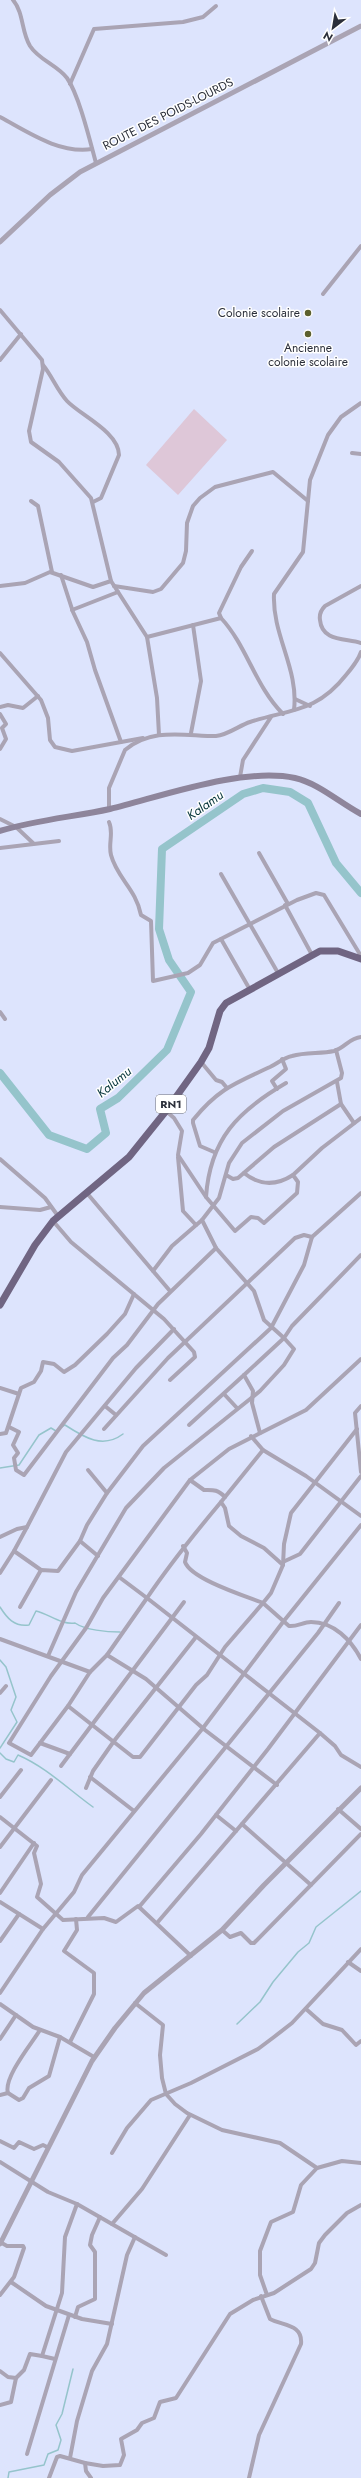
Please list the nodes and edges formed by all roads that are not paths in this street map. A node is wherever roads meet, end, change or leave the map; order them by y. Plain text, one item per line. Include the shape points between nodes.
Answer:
1 (16, 1) edge
2 (216, 6) dead end
3 (361, 26) edge
4 (70, 84) junction
5 (0, 117) edge
6 (92, 149) junction
7 (96, 163) junction
8 (0, 242) edge
9 (361, 246) edge
10 (323, 294) dead end
11 (0, 310) edge
12 (21, 334) junction
13 (0, 360) edge
14 (43, 364) junction
15 (361, 403) edge
16 (352, 453) dead end
17 (361, 454) edge
18 (31, 501) dead end
19 (308, 501) junction
20 (93, 502) junction
21 (252, 551) dead end
22 (52, 572) junction
23 (61, 575) junction
24 (111, 581) junction
25 (0, 586) edge
26 (114, 586) junction
27 (361, 586) edge
28 (118, 592) junction
29 (72, 610) junction
30 (221, 618) junction
31 (193, 625) junction
32 (148, 638) junction
33 (361, 643) edge
34 (361, 652) edge
35 (0, 653) edge
36 (38, 696) junction
37 (296, 699) junction
38 (310, 706) junction
39 (0, 707) edge
40 (294, 710) junction
41 (0, 714) edge
42 (283, 714) junction
43 (271, 717) junction
44 (191, 733) junction
45 (159, 735) junction
46 (149, 737) junction
47 (121, 742) junction
48 (0, 749) edge
49 (240, 777) junction
50 (109, 809) junction
51 (361, 814) edge
52 (0, 819) edge
53 (109, 822) dead end
54 (16, 827) junction
55 (0, 831) edge
56 (59, 841) dead end
57 (33, 843) junction
58 (0, 848) edge
59 (259, 853) dead end
60 (221, 874) dead end
61 (287, 905) junction
62 (251, 924) junction
63 (221, 939) junction
64 (312, 953) junction
65 (361, 956) edge
66 (361, 959) edge
67 (278, 973) junction
68 (249, 988) junction
69 (0, 1012) edge
70 (5, 1019) dead end
71 (361, 1037) edge
72 (336, 1050) junction
73 (282, 1059) junction
74 (201, 1062) junction
75 (337, 1082) junction
76 (286, 1083) dead end
77 (227, 1088) junction
78 (277, 1089) junction
79 (341, 1104) junction
80 (166, 1111) junction
81 (361, 1118) edge
82 (354, 1123) junction
83 (214, 1152) junction
84 (178, 1155) junction
85 (0, 1159) edge
86 (244, 1173) junction
87 (226, 1175) junction
88 (293, 1175) junction
89 (86, 1192) junction
90 (361, 1193) edge
91 (206, 1197) junction
92 (0, 1207) edge
93 (51, 1207) junction
94 (213, 1207) junction
95 (55, 1219) junction
96 (202, 1220) junction
97 (196, 1225) junction
98 (312, 1237) junction
99 (216, 1248) junction
100 (361, 1255) edge
101 (154, 1270) junction
102 (249, 1284) junction
103 (170, 1291) junction
104 (134, 1294) junction
105 (0, 1305) edge
106 (153, 1310) junction
107 (271, 1328) junction
108 (174, 1329) junction
109 (284, 1338) junction
110 (185, 1343) junction
111 (361, 1359) edge
112 (244, 1375) junction
113 (170, 1380) dead end
114 (0, 1389) edge
115 (19, 1394) junction
116 (224, 1394) junction
117 (253, 1396) junction
118 (105, 1406) junction
119 (361, 1406) edge
120 (237, 1408) junction
121 (116, 1415) junction
122 (189, 1425) dead end
123 (9, 1427) junction
124 (104, 1429) dead end
125 (358, 1429) junction
126 (260, 1433) junction
127 (0, 1434) edge
128 (251, 1436) junction
129 (263, 1450) junction
130 (88, 1470) dead end
131 (361, 1472) edge
132 (361, 1476) edge
133 (190, 1480) junction
134 (315, 1482) junction
135 (107, 1493) junction
136 (225, 1497) junction
137 (341, 1501) junction
138 (221, 1502) junction
139 (361, 1516) edge
140 (361, 1525) edge
141 (27, 1527) junction
142 (0, 1537) edge
143 (80, 1541) junction
144 (183, 1546) junction
145 (14, 1551) junction
146 (98, 1556) junction
147 (284, 1563) junction
148 (41, 1570) junction
149 (0, 1574) edge
150 (119, 1577) junction
151 (147, 1598) junction
152 (184, 1602) dead end
153 (263, 1603) junction
154 (338, 1603) dead end
155 (20, 1607) dead end
156 (172, 1618) junction
157 (283, 1622) junction
158 (324, 1624) junction
159 (361, 1625) edge
160 (196, 1637) junction
161 (0, 1639) edge
162 (349, 1640) junction
163 (107, 1655) junction
164 (48, 1656) junction
165 (219, 1656) junction
166 (361, 1659) edge
167 (61, 1661) junction
168 (132, 1670) junction
169 (90, 1672) junction
170 (243, 1675) junction
171 (6, 1686) dead end
172 (156, 1690) junction
173 (0, 1693) edge
174 (267, 1694) junction
175 (68, 1706) junction
176 (178, 1707) junction
177 (295, 1715) junction
178 (92, 1723) junction
179 (203, 1728) junction
180 (320, 1733) junction
181 (114, 1741) junction
182 (40, 1743) junction
183 (226, 1745) junction
184 (70, 1754) junction
185 (61, 1766) dead end
186 (254, 1766) junction
187 (361, 1767) edge
188 (21, 1770) dead end
189 (90, 1777) junction
190 (51, 1780) dead end
191 (277, 1785) junction
192 (86, 1788) dead end
193 (361, 1788) edge
194 (0, 1797) edge
195 (338, 1809) junction
196 (134, 1811) junction
197 (216, 1815) junction
198 (0, 1817) edge
199 (242, 1824) junction
200 (15, 1828) junction
201 (361, 1829) edge
202 (236, 1831) junction
203 (361, 1834) edge
204 (34, 1843) junction
205 (0, 1847) edge
206 (286, 1864) junction
207 (311, 1885) junction
208 (0, 1893) edge
209 (0, 1902) edge
210 (139, 1907) junction
211 (55, 1913) junction
212 (19, 1914) junction
213 (88, 1917) junction
214 (76, 1920) junction
215 (157, 1923) junction
216 (43, 1929) junction
217 (222, 1930) junction
218 (0, 1942) edge
219 (361, 1948) edge
220 (191, 1956) junction
221 (348, 1962) junction
222 (361, 1971) edge
223 (1, 1991) edge
224 (135, 2003) junction
225 (0, 2004) edge
226 (306, 2008) junction
227 (16, 2015) junction
228 (40, 2030) junction
229 (60, 2037) junction
230 (0, 2039) edge
231 (361, 2041) edge
232 (70, 2042) junction
233 (94, 2057) junction
234 (8, 2093) junction
235 (0, 2094) edge
236 (166, 2094) junction
237 (190, 2115) junction
238 (0, 2141) edge
239 (47, 2147) junction
240 (112, 2153) dead end
241 (0, 2162) edge
242 (361, 2163) edge
243 (317, 2168) junction
244 (31, 2182) junction
245 (77, 2204) junction
246 (361, 2205) edge
247 (100, 2217) junction
248 (112, 2224) junction
249 (135, 2237) junction
250 (0, 2243) edge
251 (166, 2255) dead end
252 (11, 2282) junction
253 (0, 2295) edge
254 (267, 2295) junction
255 (261, 2296) junction
256 (57, 2311) junction
257 (69, 2315) junction
258 (75, 2317) junction
259 (112, 2324) junction
260 (42, 2356) junction
261 (55, 2359) junction
262 (0, 2371) edge
263 (16, 2378) junction
264 (0, 2405) edge
265 (27, 2454) dead end
266 (70, 2458) junction
267 (85, 2463) junction
268 (49, 2478) edge
269 (90, 2478) edge
270 (249, 2478) edge

1 - 4 street via 25,35 33,50 61,72
2 - 4 street via 203,16 183,22 97,27
3 - 7 street, ROUTE DES POIDS-LOURDS
4 - 6 street
5 - 6 street via 64,148 76,151
6 - 7 street
7 - 8 street, ROUTE DES POIDS-LOURDS via 50,195
9 - 10 street
11 - 12 street
12 - 13 street
12 - 14 street
14 - 20 street via 29,438 33,445 59,462
14 - 20 street via 66,400 110,435 118,450 101,498
15 - 19 street via 341,417 328,435 310,480
16 - 17 street
18 - 22 street via 38,506
19 - 26 street via 273,472 215,487 193,506 187,523 185,558 167,583 153,592
19 - 37 street via 303,552 274,596 277,626 290,664
20 - 24 street
21 - 30 street via 227,593 219,612
22 - 23 street
22 - 25 street via 46,572 25,583
23 - 24 street via 93,587
23 - 29 street
24 - 26 street
26 - 28 street
27 - 33 street via 325,606 321,610 320,618 323,629 330,636
28 - 29 street
28 - 32 street
29 - 47 street via 87,642
30 - 31 street
30 - 42 street via 240,642 270,700
31 - 32 street
31 - 44 street via 201,681
32 - 45 street via 157,698
34 - 38 street via 357,662 335,689
35 - 36 street
36 - 39 street via 23,708 8,705
36 - 47 street via 48,718 50,740 55,747 72,751
37 - 38 street
37 - 40 street
38 - 40 street
40 - 42 street
41 - 48 street via 6,724 2,728 6,739
42 - 43 street
43 - 44 street via 245,724 220,735
43 - 49 street via 244,760
44 - 45 street
45 - 46 street
46 - 47 street
46 - 50 street via 125,750 109,788
49 - 50 main road
49 - 51 main road via 273,774 296,778
50 - 54 main road
52 - 54 street
53 - 63 street via 112,832 109,840 111,852 118,872 129,885 138,902 141,915 151,921 152,981 172,978 199,967 212,945
54 - 55 main road
54 - 57 street
56 - 57 street
57 - 58 street
59 - 61 street
60 - 62 street
61 - 62 street
61 - 64 street
61 - 65 street via 322,893
62 - 63 street
62 - 67 street
63 - 68 street
64 - 66 highway, RN1 via 327,950 348,953
64 - 67 highway, RN1
67 - 68 highway, RN1
68 - 74 highway, RN1 via 222,1006 209,1048
69 - 70 street
71 - 72 street via 351,1039
72 - 73 street via 296,1054
72 - 75 street via 342,1073
73 - 77 street
73 - 78 street via 286,1069 272,1081
74 - 77 street via 216,1080
74 - 80 highway, RN1
75 - 79 street
75 - 87 street via 283,1111 253,1134 234,1153
76 - 78 street
77 - 83 street via 209,1102 193,1121 200,1146
78 - 83 street via 233,1123
79 - 82 street
79 - 86 street via 274,1147
80 - 84 street via 182,1131
80 - 89 highway, RN1 via 129,1157
81 - 82 street
82 - 88 street
83 - 91 street
84 - 91 street
84 - 97 street via 183,1211
85 - 93 street via 45,1198
86 - 87 street via 236,1179
86 - 88 street via 255,1181 274,1183 281,1183
87 - 94 street via 219,1198
88 - 94 street via 298,1182 297,1193 265,1222 251,1217 233,1230
89 - 95 highway, RN1
89 - 101 street
90 - 98 street
91 - 94 street
92 - 93 street via 40,1210
93 - 95 street
94 - 96 street
95 - 104 street via 71,1242
95 - 105 highway, RN1 via 35,1246
96 - 97 street
96 - 99 street
97 - 101 street via 172,1246
98 - 102 street via 304,1235 295,1238
98 - 107 street via 304,1265
99 - 102 street
99 - 103 street
100 - 109 street via 316,1304 295,1322
101 - 103 street
102 - 107 street via 256,1294 262,1318
102 - 110 street
103 - 106 street
104 - 106 street
104 - 115 street via 125,1314 75,1365 64,1372 54,1364 43,1362 34,1382 23,1387
106 - 108 street
106 - 123 street via 24,1475 16,1468 14,1457 18,1453 13,1445 19,1432
107 - 109 street
107 - 135 street via 143,1446
108 - 110 street
108 - 118 street via 136,1368
109 - 112 street
109 - 117 street via 294,1347 293,1351 282,1368
110 - 113 street via 194,1352 195,1357
110 - 121 street
111 - 126 street via 306,1410
112 - 116 street
112 - 117 street
114 - 115 street
115 - 123 street
116 - 120 street
116 - 122 street
117 - 120 street
117 - 126 street via 254,1415
118 - 121 street
118 - 141 street via 80,1435 54,1472
119 - 125 street via 355,1413
120 - 146 street via 184,1450 144,1488 123,1512
121 - 124 street
123 - 127 street via 5,1434
125 - 131 street
125 - 134 street
126 - 128 street
128 - 129 street
128 - 133 street via 211,1462
129 - 134 street
129 - 136 street
130 - 135 street
132 - 137 street
133 - 136 street via 204,1490 216,1490
133 - 150 street
134 - 137 street
134 - 147 street via 291,1513 284,1544
135 - 143 street
136 - 138 street
137 - 139 street
137 - 147 street via 300,1554
138 - 144 street via 193,1538
138 - 147 street via 229,1526
140 - 157 street
141 - 142 street via 18,1528
141 - 145 street
143 - 146 street
143 - 148 street via 58,1571
144 - 151 street
144 - 153 street via 187,1553 185,1562 189,1570
145 - 148 street
145 - 149 street
146 - 164 street via 76,1592
147 - 153 street via 271,1593
148 - 155 street
150 - 151 street
150 - 167 street
151 - 156 street
151 - 163 street
152 - 156 street
153 - 157 street
153 - 165 street
154 - 158 street
156 - 160 street
156 - 168 street
157 - 158 street via 292,1626 309,1622
157 - 170 street
158 - 162 street
158 - 174 street
159 - 162 street
160 - 165 street
160 - 172 street
161 - 164 street
162 - 166 street
162 - 177 street
163 - 168 street
163 - 169 street
164 - 167 street
165 - 170 street
165 - 176 street via 207,1675
167 - 169 street
167 - 182 street via 9,1742 29,1755
168 - 172 street
168 - 178 street
169 - 175 street
170 - 174 street
170 - 179 street
171 - 173 street
172 - 176 street
172 - 181 street
174 - 177 street
174 - 183 street
175 - 178 street
175 - 182 street
176 - 179 street
176 - 181 street via 140,1757 133,1757
177 - 180 street
177 - 186 street
178 - 181 street
178 - 184 street
179 - 183 street
179 - 196 street
180 - 187 street via 341,1755
180 - 191 street
181 - 189 street
182 - 184 street
183 - 186 street
183 - 213 street
184 - 185 street
186 - 191 street
186 - 197 street
188 - 194 street
189 - 192 street
189 - 196 street
190 - 200 street
191 - 199 street
193 - 195 street
195 - 201 street
195 - 206 street
196 - 211 street via 82,1875 74,1892
197 - 202 street
197 - 210 street
198 - 200 street
199 - 202 street
199 - 206 street
200 - 204 street
200 - 205 street
202 - 215 street
203 - 207 street
204 - 208 street
204 - 211 street via 37,1847 34,1853 40,1884 37,1897
206 - 207 street
206 - 217 street
207 - 217 street via 254,1943 240,1933 230,1937
209 - 212 street
210 - 213 street via 136,1906 116,1922
210 - 215 street
211 - 214 street via 64,1921
211 - 216 street
212 - 216 street
212 - 218 street
213 - 214 street
214 - 232 street via 78,1929 64,1951 94,1973 95,1992
215 - 220 street
216 - 223 street
217 - 220 street
219 - 221 street
220 - 224 street
221 - 222 street
221 - 226 street
224 - 233 street
224 - 236 street via 163,2025 160,2055
225 - 227 street
226 - 231 street via 323,2024 342,2030 356,2045
226 - 236 street via 292,2023 258,2049
227 - 228 street
227 - 230 street
228 - 229 street
228 - 234 street via 13,2072
229 - 232 street
229 - 234 street via 47,2079 29,2088 21,2100
232 - 233 street
233 - 239 street
234 - 235 street
236 - 237 street
236 - 240 street via 151,2100 143,2107
237 - 243 street via 223,2131 280,2143
237 - 248 street via 142,2189
238 - 239 street via 12,2148 19,2142 34,2149 43,2145
239 - 244 street
241 - 244 street
242 - 243 street via 342,2161
243 - 254 street via 301,2185 293,2212 274,2219 268,2226 259,2256 260,2275
244 - 245 street
244 - 250 street
245 - 247 street
245 - 256 street via 65,2237 62,2293
246 - 254 street via 347,2213 325,2235 319,2243 316,2263 311,2269
247 - 248 street
247 - 258 street via 90,2245 95,2252 95,2299 78,2306
248 - 249 street
249 - 251 street
249 - 259 street via 127,2255
250 - 252 street via 24,2246
252 - 253 street
252 - 256 street via 41,2304
254 - 255 street
255 - 267 street via 230,2314 176,2398 160,2402 154,2418 146,2420 137,2430 122,2438 124,2455 120,2464 103,2466
255 - 270 street via 269,2318 296,2329 301,2337 301,2344 259,2435
256 - 257 street
256 - 260 street
257 - 258 street
257 - 261 street
258 - 259 street
259 - 266 street via 86,2390 72,2438
260 - 261 street
260 - 263 street via 30,2354 24,2370
261 - 265 street
262 - 263 street via 8,2377
263 - 264 street via 11,2402
266 - 267 street
266 - 268 street via 58,2456
267 - 269 street

